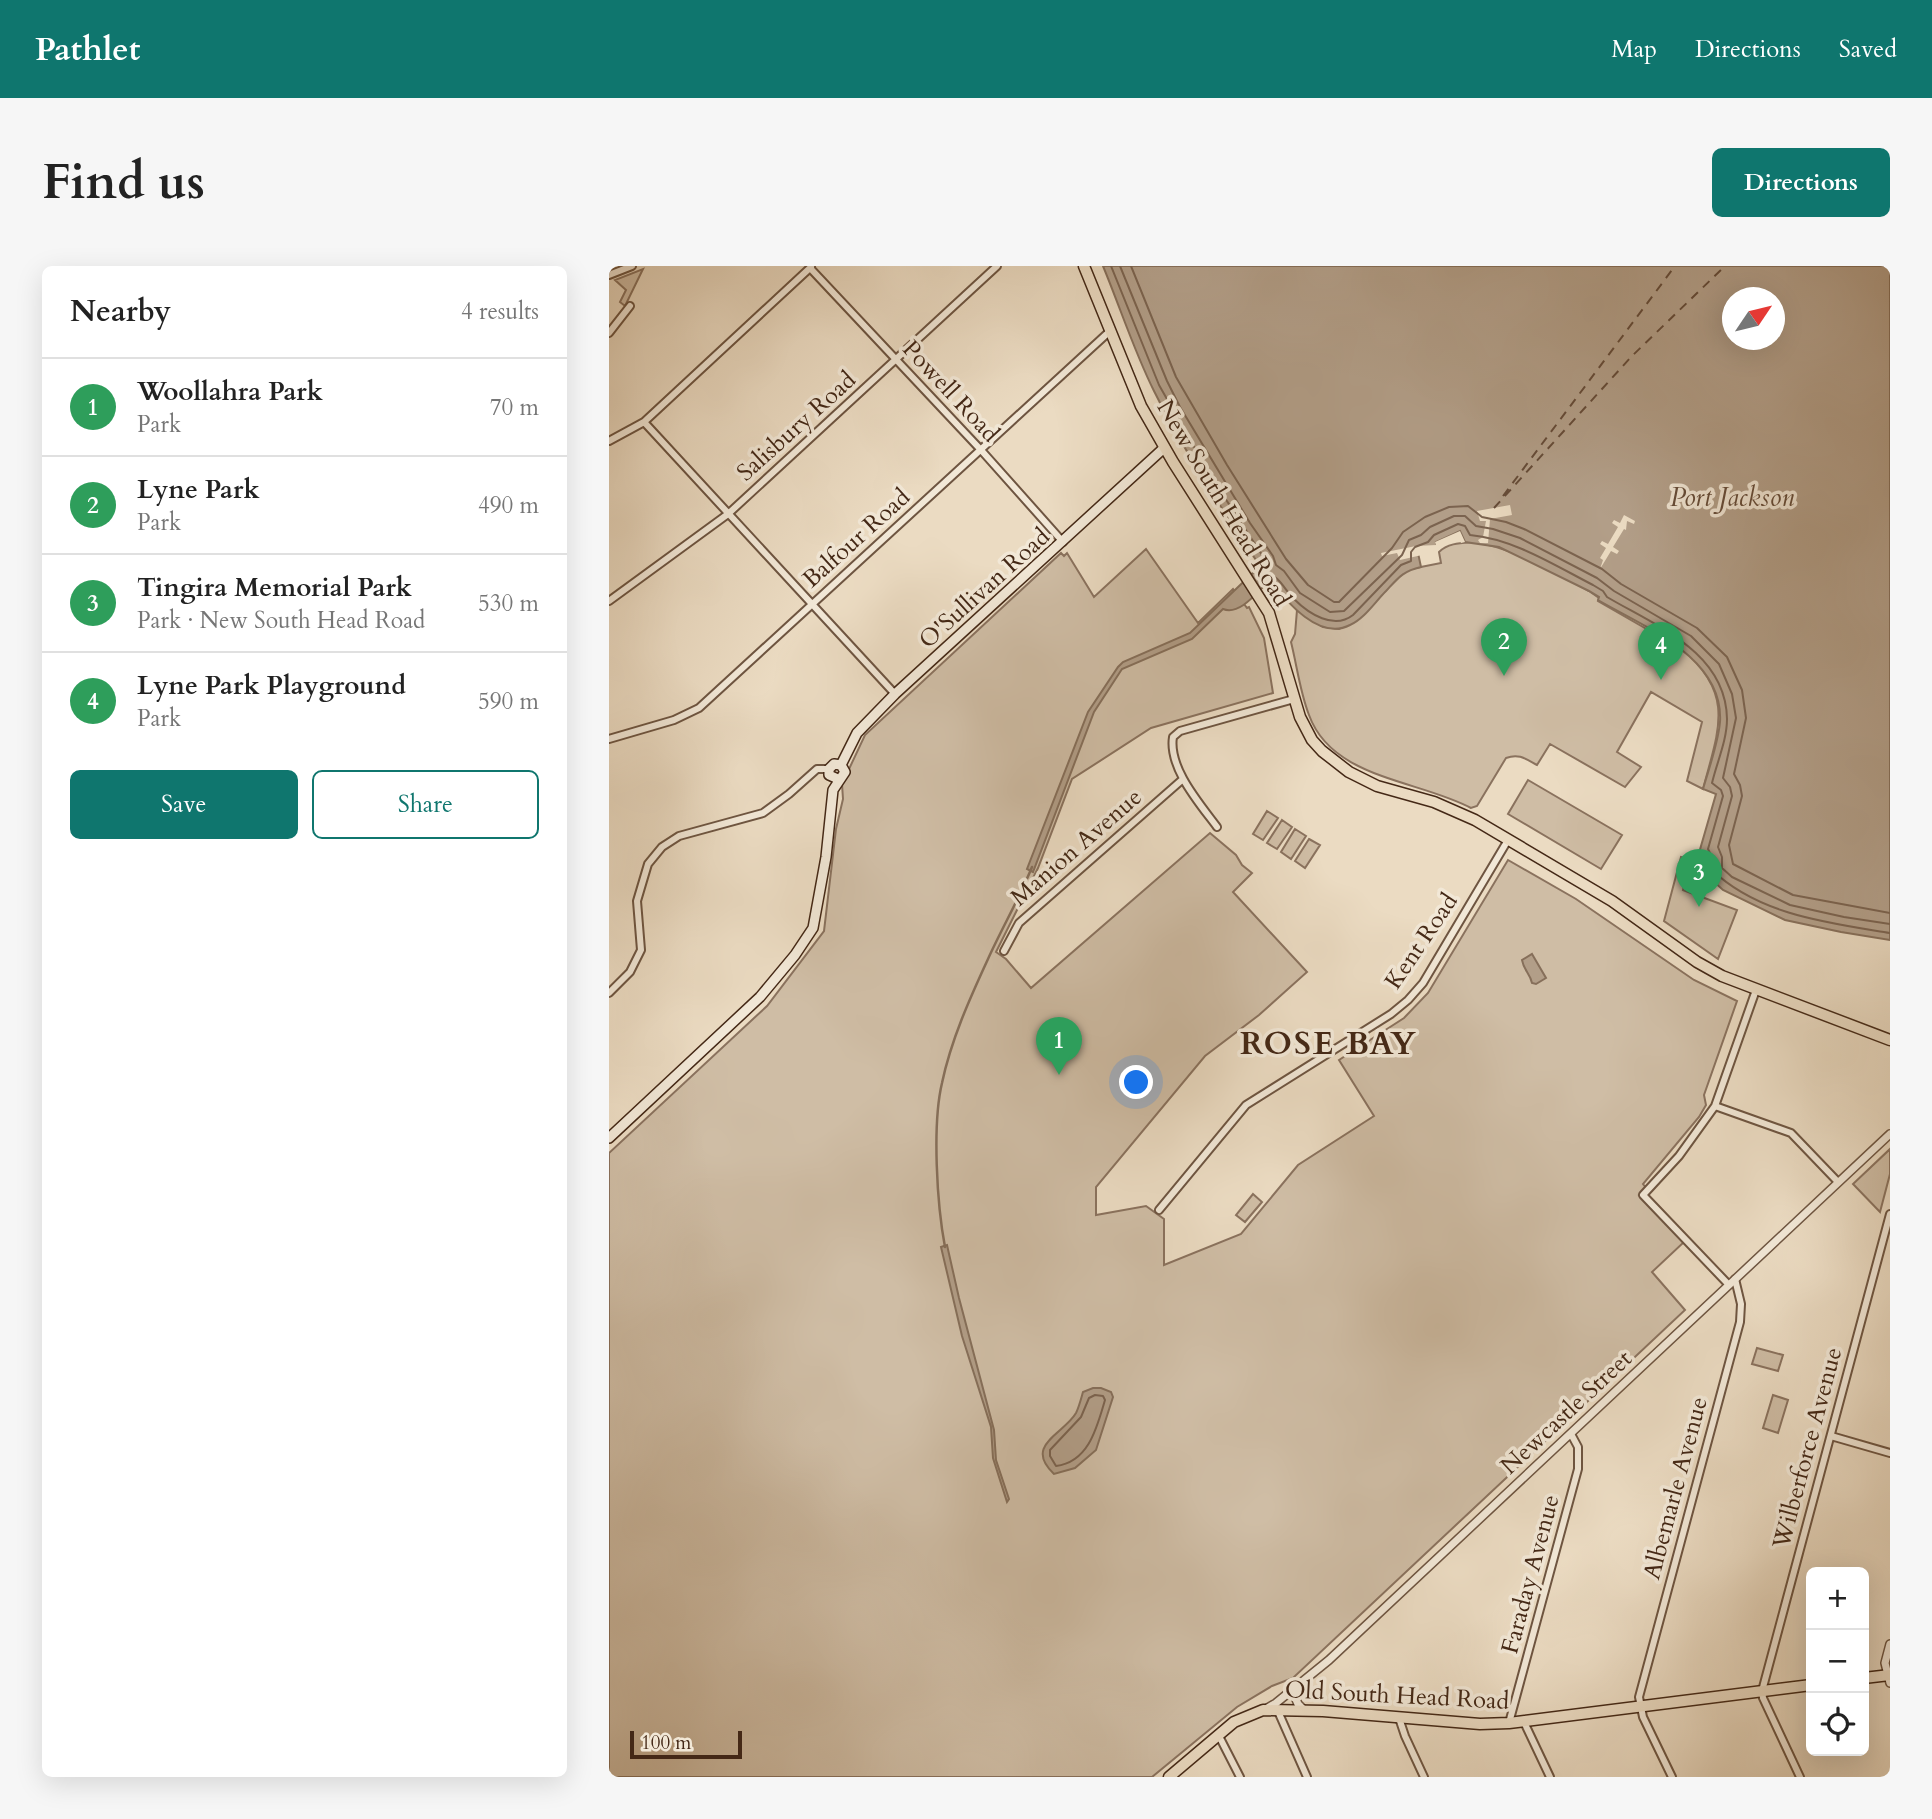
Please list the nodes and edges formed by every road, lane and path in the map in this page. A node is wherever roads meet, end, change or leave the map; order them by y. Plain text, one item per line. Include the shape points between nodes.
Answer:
1 (632, 266) edge
2 (800, 266) edge
3 (997, 266) edge
4 (1084, 266) edge
5 (809, 269) edge
6 (609, 275) edge
7 (630, 306) dead end
8 (1110, 331) junction
9 (609, 333) edge
10 (896, 361) junction
11 (644, 422) junction
12 (609, 441) edge
13 (1164, 448) junction
14 (981, 450) junction
15 (728, 514) junction
16 (1063, 542) junction
17 (609, 601) edge
18 (813, 604) junction
19 (895, 694) junction
20 (1294, 699) junction
21 (609, 739) edge
22 (841, 765) junction
23 (829, 769) junction
24 (838, 779) junction
25 (1183, 779) junction
26 (1217, 827) dead end
27 (1508, 840) junction
28 (1004, 951) dead end
29 (1756, 990) junction
30 (609, 993) edge
31 (1890, 1040) edge
32 (1715, 1106) junction
33 (1890, 1134) edge
34 (609, 1138) edge
35 (1838, 1182) junction
36 (1159, 1210) dead end
37 (1890, 1214) edge
38 (1732, 1282) junction
39 (1571, 1434) junction
40 (1831, 1436) junction
41 (1890, 1453) edge
42 (1890, 1644) edge
43 (1329, 1660) junction
44 (1869, 1678) edge
45 (1889, 1678) edge
46 (1806, 1686) edge
47 (1762, 1692) junction
48 (1641, 1707) junction
49 (1277, 1709) junction
50 (1263, 1710) junction
51 (1304, 1710) junction
52 (1399, 1718) junction
53 (1524, 1722) junction
54 (1509, 1723) junction
55 (1219, 1736) junction
56 (1169, 1777) edge
57 (1240, 1777) edge
58 (1307, 1777) edge
59 (1424, 1777) edge
60 (1550, 1777) edge
61 (1672, 1777) edge
62 (1800, 1777) edge

1 - 6 street
2 - 5 street, Powell Road
3 - 10 street, Salisbury Road
4 - 8 main road, New South Head Road
5 - 10 street, Powell Road
5 - 11 street
7 - 9 street
8 - 13 main road, New South Head Road
8 - 14 street, Balfour Road
10 - 14 street, Powell Road
10 - 15 street, Salisbury Road
11 - 12 street
11 - 15 street
13 - 16 main road, O'Sullivan Road
13 - 20 main road, New South Head Road via 1269,613
14 - 16 street, Powell Road
14 - 18 street, Balfour Road
15 - 17 street, Salisbury Road
15 - 18 street
16 - 19 main road, O'Sullivan Road
18 - 19 street
18 - 21 street, Balfour Road via 693,712
19 - 22 main road, O'Sullivan Road via 857,733
20 - 25 street via 1180,731 1173,737 1173,747
20 - 27 main road, New South Head Road via 1312,740 1349,772 1392,791 1444,805
22 - 23 main road
22 - 24 main road via 845,772
23 - 24 main road via 831,777
23 - 30 street via 817,769 763,813 679,836 662,847 648,864 637,901 642,950 630,972
24 - 34 main road via 813,928 761,996
25 - 26 street
25 - 28 street, Manion Avenue via 1019,923
27 - 29 main road, New South Head Road via 1612,901 1697,962
27 - 36 street, Kent Road via 1426,977 1408,999 1245,1105
29 - 31 main road, New South Head Road
29 - 32 street
32 - 35 street via 1791,1133
32 - 38 street via 1643,1195
33 - 35 street, Newcastle Street
35 - 38 street, Newcastle Street
37 - 40 street, Wilberforce Avenue
38 - 39 street, Newcastle Street
38 - 48 street, Albemarle Avenue via 1741,1304 1740,1322 1640,1694
39 - 43 street, Newcastle Street
39 - 54 street, Faraday Avenue via 1578,1447 1578,1469
40 - 41 street
40 - 47 street, Wilberforce Avenue
42 - 45 street via 1885,1663
43 - 50 street, Newcastle Street
43 - 51 street via 1295,1697
44 - 45 main road
46 - 47 main road, Old South Head Road
47 - 48 main road, Old South Head Road
47 - 62 street
48 - 53 main road, Old South Head Road
48 - 61 street
49 - 50 main road, Old South Head Road
49 - 51 main road, Old South Head Road
49 - 58 street
50 - 55 main road, Old South Head Road via 1234,1722
51 - 52 main road, Old South Head Road
52 - 54 main road, Old South Head Road
52 - 59 street
53 - 54 main road, Old South Head Road
53 - 60 street
55 - 56 main road, Old South Head Road
55 - 57 street

